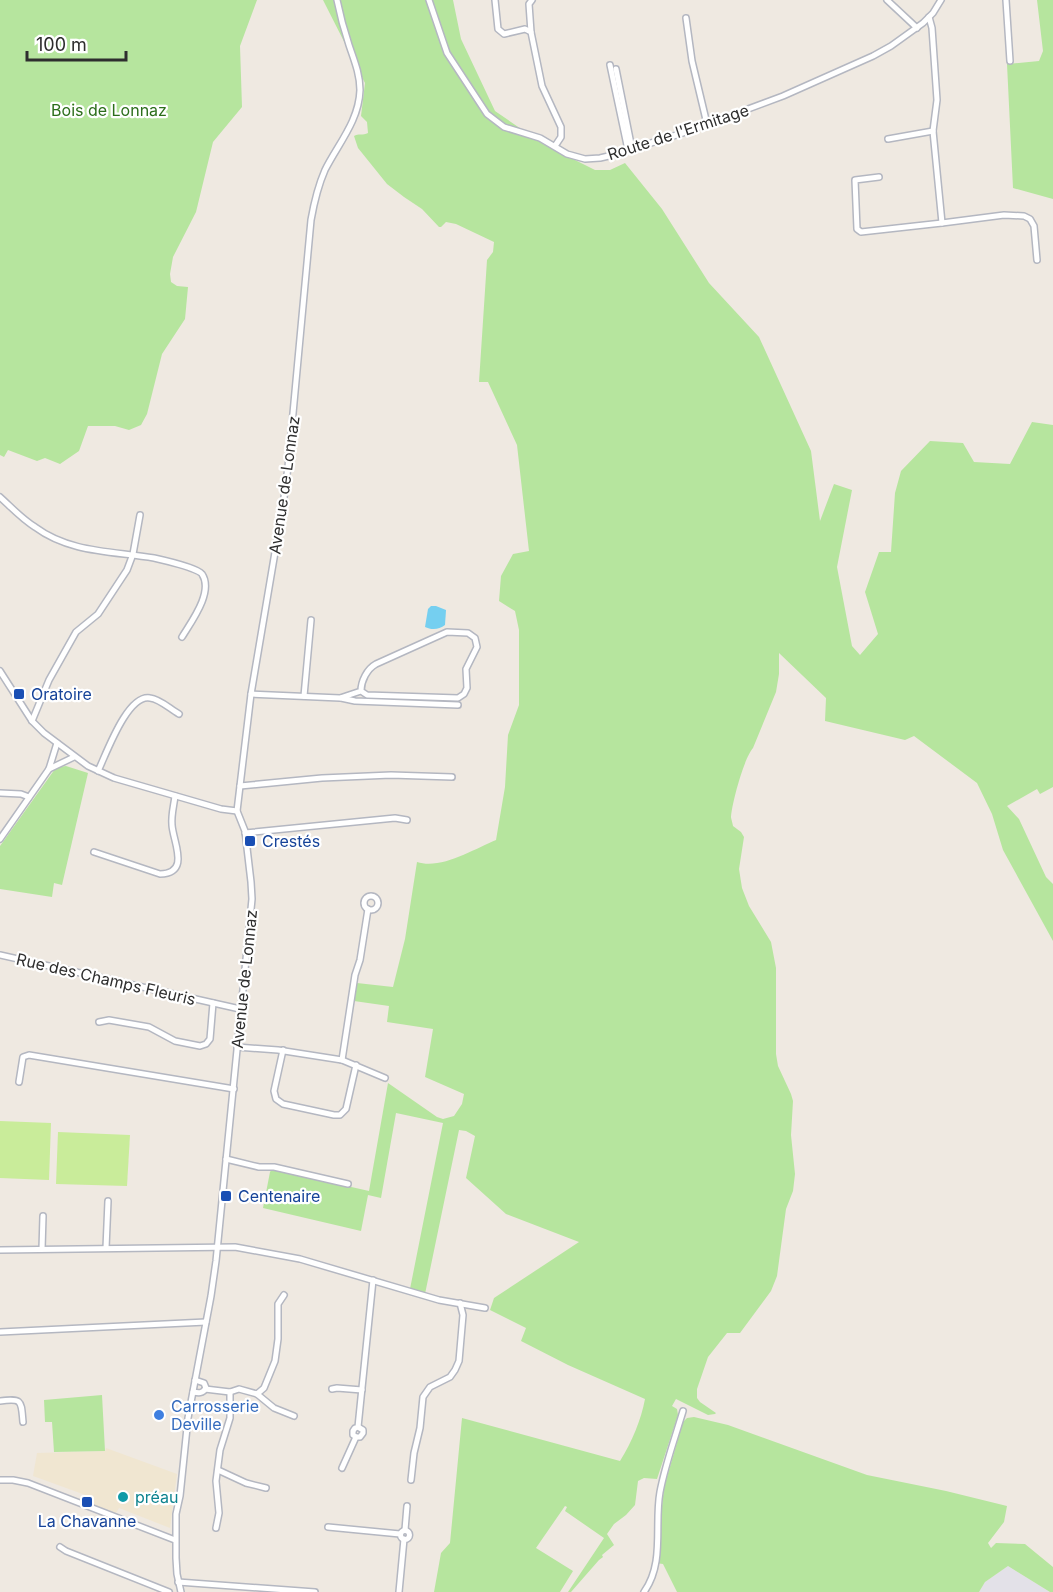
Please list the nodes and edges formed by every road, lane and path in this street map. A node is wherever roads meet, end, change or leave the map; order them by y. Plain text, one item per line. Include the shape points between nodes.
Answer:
1 (337, 0) edge
2 (429, 0) edge
3 (495, 0) edge
4 (532, 0) edge
5 (887, 0) edge
6 (941, 0) edge
7 (1006, 0) edge
8 (929, 17) junction
9 (686, 18) dead end
10 (916, 28) junction
11 (531, 32) junction
12 (1010, 61) dead end
13 (610, 65) dead end
14 (616, 69) dead end
15 (707, 124) junction
16 (933, 131) junction
17 (888, 139) dead end
18 (555, 146) junction
19 (630, 149) junction
20 (879, 177) dead end
21 (942, 223) junction
22 (1037, 260) dead end
23 (0, 497) edge
24 (140, 515) dead end
25 (133, 554) junction
26 (311, 620) dead end
27 (182, 637) dead end
28 (0, 672) edge
29 (361, 692) junction
30 (251, 694) junction
31 (304, 696) junction
32 (340, 698) junction
33 (458, 705) dead end
34 (179, 714) dead end
35 (32, 722) junction
36 (57, 743) junction
37 (74, 757) junction
38 (49, 769) junction
39 (98, 771) junction
40 (452, 777) dead end
41 (240, 786) junction
42 (0, 793) edge
43 (175, 796) junction
44 (29, 797) junction
45 (237, 811) junction
46 (407, 820) dead end
47 (245, 833) junction
48 (0, 839) edge
49 (94, 852) dead end
50 (368, 909) dead end
51 (0, 955) edge
52 (213, 1003) junction
53 (240, 1009) junction
54 (99, 1022) dead end
55 (237, 1047) junction
56 (283, 1050) junction
57 (342, 1060) junction
58 (356, 1065) junction
59 (386, 1078) dead end
60 (19, 1082) dead end
61 (234, 1089) junction
62 (226, 1160) junction
63 (348, 1184) dead end
64 (108, 1202) dead end
65 (43, 1216) dead end
66 (217, 1246) junction
67 (106, 1248) junction
68 (42, 1249) junction
69 (0, 1250) edge
70 (373, 1280) junction
71 (284, 1295) dead end
72 (460, 1304) junction
73 (485, 1308) dead end
74 (206, 1322) junction
75 (0, 1332) edge
76 (195, 1380) junction
77 (205, 1389) junction
78 (332, 1389) dead end
79 (362, 1390) junction
80 (193, 1392) junction
81 (231, 1392) junction
82 (257, 1394) junction
83 (0, 1401) edge
84 (683, 1411) dead end
85 (294, 1416) dead end
86 (23, 1422) dead end
87 (342, 1468) dead end
88 (218, 1470) junction
89 (0, 1480) edge
90 (411, 1480) dead end
91 (266, 1488) dead end
92 (408, 1506) dead end
93 (328, 1527) dead end
94 (216, 1528) dead end
95 (403, 1534) junction
96 (175, 1540) junction
97 (60, 1547) dead end
98 (178, 1582) junction
99 (169, 1592) edge
100 (181, 1592) edge
101 (315, 1592) edge
102 (399, 1592) edge
103 (644, 1592) edge

1 - 30 street, Avenue de Lonnaz via 357,71 359,97 356,113 320,183 311,219 288,468
2 - 18 street, Route de l'Ermitage via 447,53 487,114 504,126
3 - 11 street via 498,29 504,34 525,29
4 - 11 street
5 - 10 street
6 - 8 street, Route de l'Ermitage
7 - 12 street
8 - 10 street, Route de l'Ermitage
8 - 16 street via 937,100
9 - 15 street
10 - 15 street, Route de l'Ermitage via 873,56
11 - 18 street via 542,86 561,127
13 - 19 street
14 - 19 street
15 - 19 street, Route de l'Ermitage
16 - 17 street
16 - 21 street
18 - 19 street, Route de l'Ermitage via 585,159
20 - 21 street via 855,180 859,231
21 - 22 street via 1024,216 1034,226
23 - 25 street via 35,528 66,544
24 - 25 street
25 - 27 street via 168,560 202,574 206,589 203,600
25 - 35 street via 98,614 76,632 49,680
26 - 31 street
28 - 35 street
29 - 29 street via 461,697 467,688 466,669 477,647 476,638 468,633 447,632 376,664 368,671
29 - 32 street
30 - 31 street
30 - 41 street, Avenue de Lonnaz
31 - 32 street
32 - 33 street
34 - 39 street via 154,699 141,700 115,731
35 - 36 street
36 - 37 street
36 - 38 street
37 - 38 street
37 - 39 street
38 - 44 street
39 - 43 street
40 - 41 street via 392,775
41 - 45 street, Avenue de Lonnaz
42 - 44 street
43 - 45 street
43 - 49 street via 172,823 179,860 171,872 160,874
44 - 48 street
45 - 47 street, Avenue de Lonnaz
46 - 47 street
47 - 53 street, Avenue de Lonnaz via 252,895
50 - 57 street
51 - 52 street, Rue des Champs Fleuris
52 - 53 street, Rue des Champs Fleuris
52 - 54 street, Rue des Champs Fleuris via 210,1039 200,1046 175,1041 147,1026
53 - 55 street, Avenue de Lonnaz
55 - 56 street
55 - 61 street, Avenue de Lonnaz
56 - 57 street
56 - 58 street via 274,1091 276,1100 334,1115 346,1109
57 - 58 street
58 - 59 street
60 - 61 street via 22,1060 29,1054
61 - 62 street, Avenue de Lonnaz
62 - 63 street
62 - 66 street, Avenue de Lonnaz
64 - 67 street
65 - 68 street
66 - 67 street
66 - 70 street via 293,1257
66 - 74 street, Avenue de Lonnaz
67 - 68 street
68 - 69 street
70 - 72 street
70 - 79 street
71 - 82 street via 278,1304 275,1361 264,1388
72 - 73 street
72 - 90 street via 463,1315 459,1361 450,1377 430,1387 423,1398
74 - 75 street
74 - 76 street, Avenue de Lonnaz
76 - 77 street via 204,1383
76 - 80 street, Avenue de Lonnaz
77 - 80 street
77 - 81 street
78 - 79 street
79 - 87 street via 358,1427 352,1431 356,1437
80 - 96 street, Avenue de Lonnaz
81 - 82 street via 239,1389
81 - 88 street via 230,1418
82 - 85 street via 274,1408
83 - 86 street via 19,1402
84 - 103 street via 660,1494 656,1563
88 - 91 street
88 - 94 street
89 - 96 street via 28,1483
92 - 95 street
93 - 95 street
95 - 102 street
96 - 98 street, Avenue de Lonnaz
97 - 99 street
98 - 100 street, Avenue de Lonnaz
98 - 101 street

